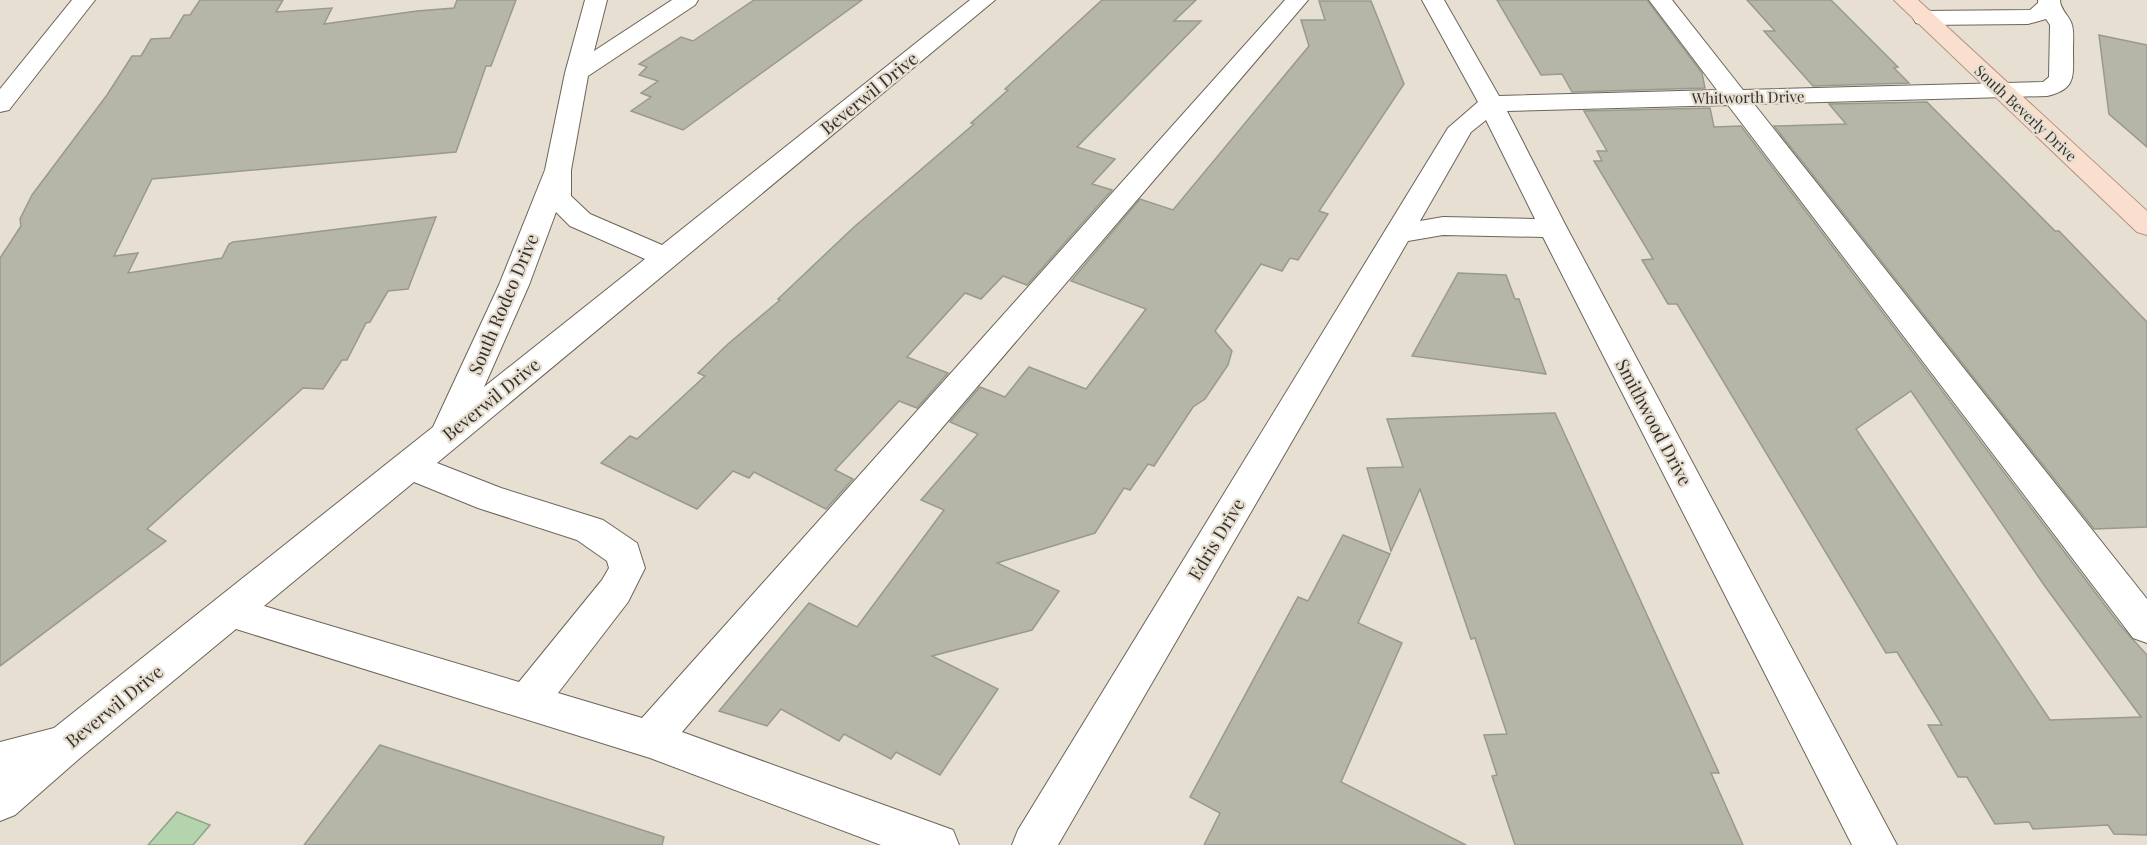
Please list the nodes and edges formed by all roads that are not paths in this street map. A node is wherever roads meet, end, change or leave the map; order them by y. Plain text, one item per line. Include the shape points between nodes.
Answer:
1 (84, 0) edge
2 (596, 0) edge
3 (687, 0) edge
4 (984, 0) edge
5 (1297, 0) edge
6 (1433, 0) edge
7 (1660, 0) edge
8 (1905, 0) edge
9 (2049, 2) edge
10 (1924, 18) junction
11 (578, 72) junction
12 (2004, 91) junction
13 (1738, 98) junction
14 (1491, 104) junction
15 (0, 105) edge
16 (558, 170) junction
17 (2147, 226) edge
18 (1553, 228) junction
19 (1398, 234) junction
20 (665, 257) junction
21 (446, 436) junction
22 (409, 466) junction
23 (231, 612) junction
24 (2147, 627) edge
25 (527, 702) junction
26 (650, 739) junction
27 (65, 745) junction
28 (0, 760) edge
29 (0, 801) edge
30 (937, 845) edge
31 (1034, 845) edge
32 (1875, 845) edge

1 - 15 street
2 - 11 street, South Rodeo Drive
3 - 11 street
4 - 20 street, Beverwil Drive
5 - 26 street
6 - 14 street, Smithwood Drive
7 - 13 street
8 - 10 main road, South Beverly Drive
9 - 10 street via 2037,16
9 - 12 street, Whitworth Drive via 2061,26 2058,84 2047,89
10 - 12 main road, South Beverly Drive
11 - 16 street, South Rodeo Drive
12 - 13 street, Whitworth Drive
12 - 17 main road, South Beverly Drive
13 - 14 street, Whitworth Drive
13 - 24 street
14 - 18 street, Smithwood Drive
14 - 19 street, Edris Drive via 1461,128
16 - 20 street, South Rodeo Drive via 557,198 580,220
16 - 21 street, South Rodeo Drive via 514,285
18 - 19 street via 1443,226
18 - 32 street, Smithwood Drive
19 - 31 street, Edris Drive
20 - 21 street, Beverwil Drive
21 - 22 street, Beverwil Drive
22 - 23 street, Beverwil Drive
22 - 25 street via 490,498 590,530 624,553 627,568 615,591
23 - 25 street
23 - 27 street, Beverwil Drive
25 - 26 street
26 - 30 street
27 - 28 street
27 - 29 street, Beverwil Drive

